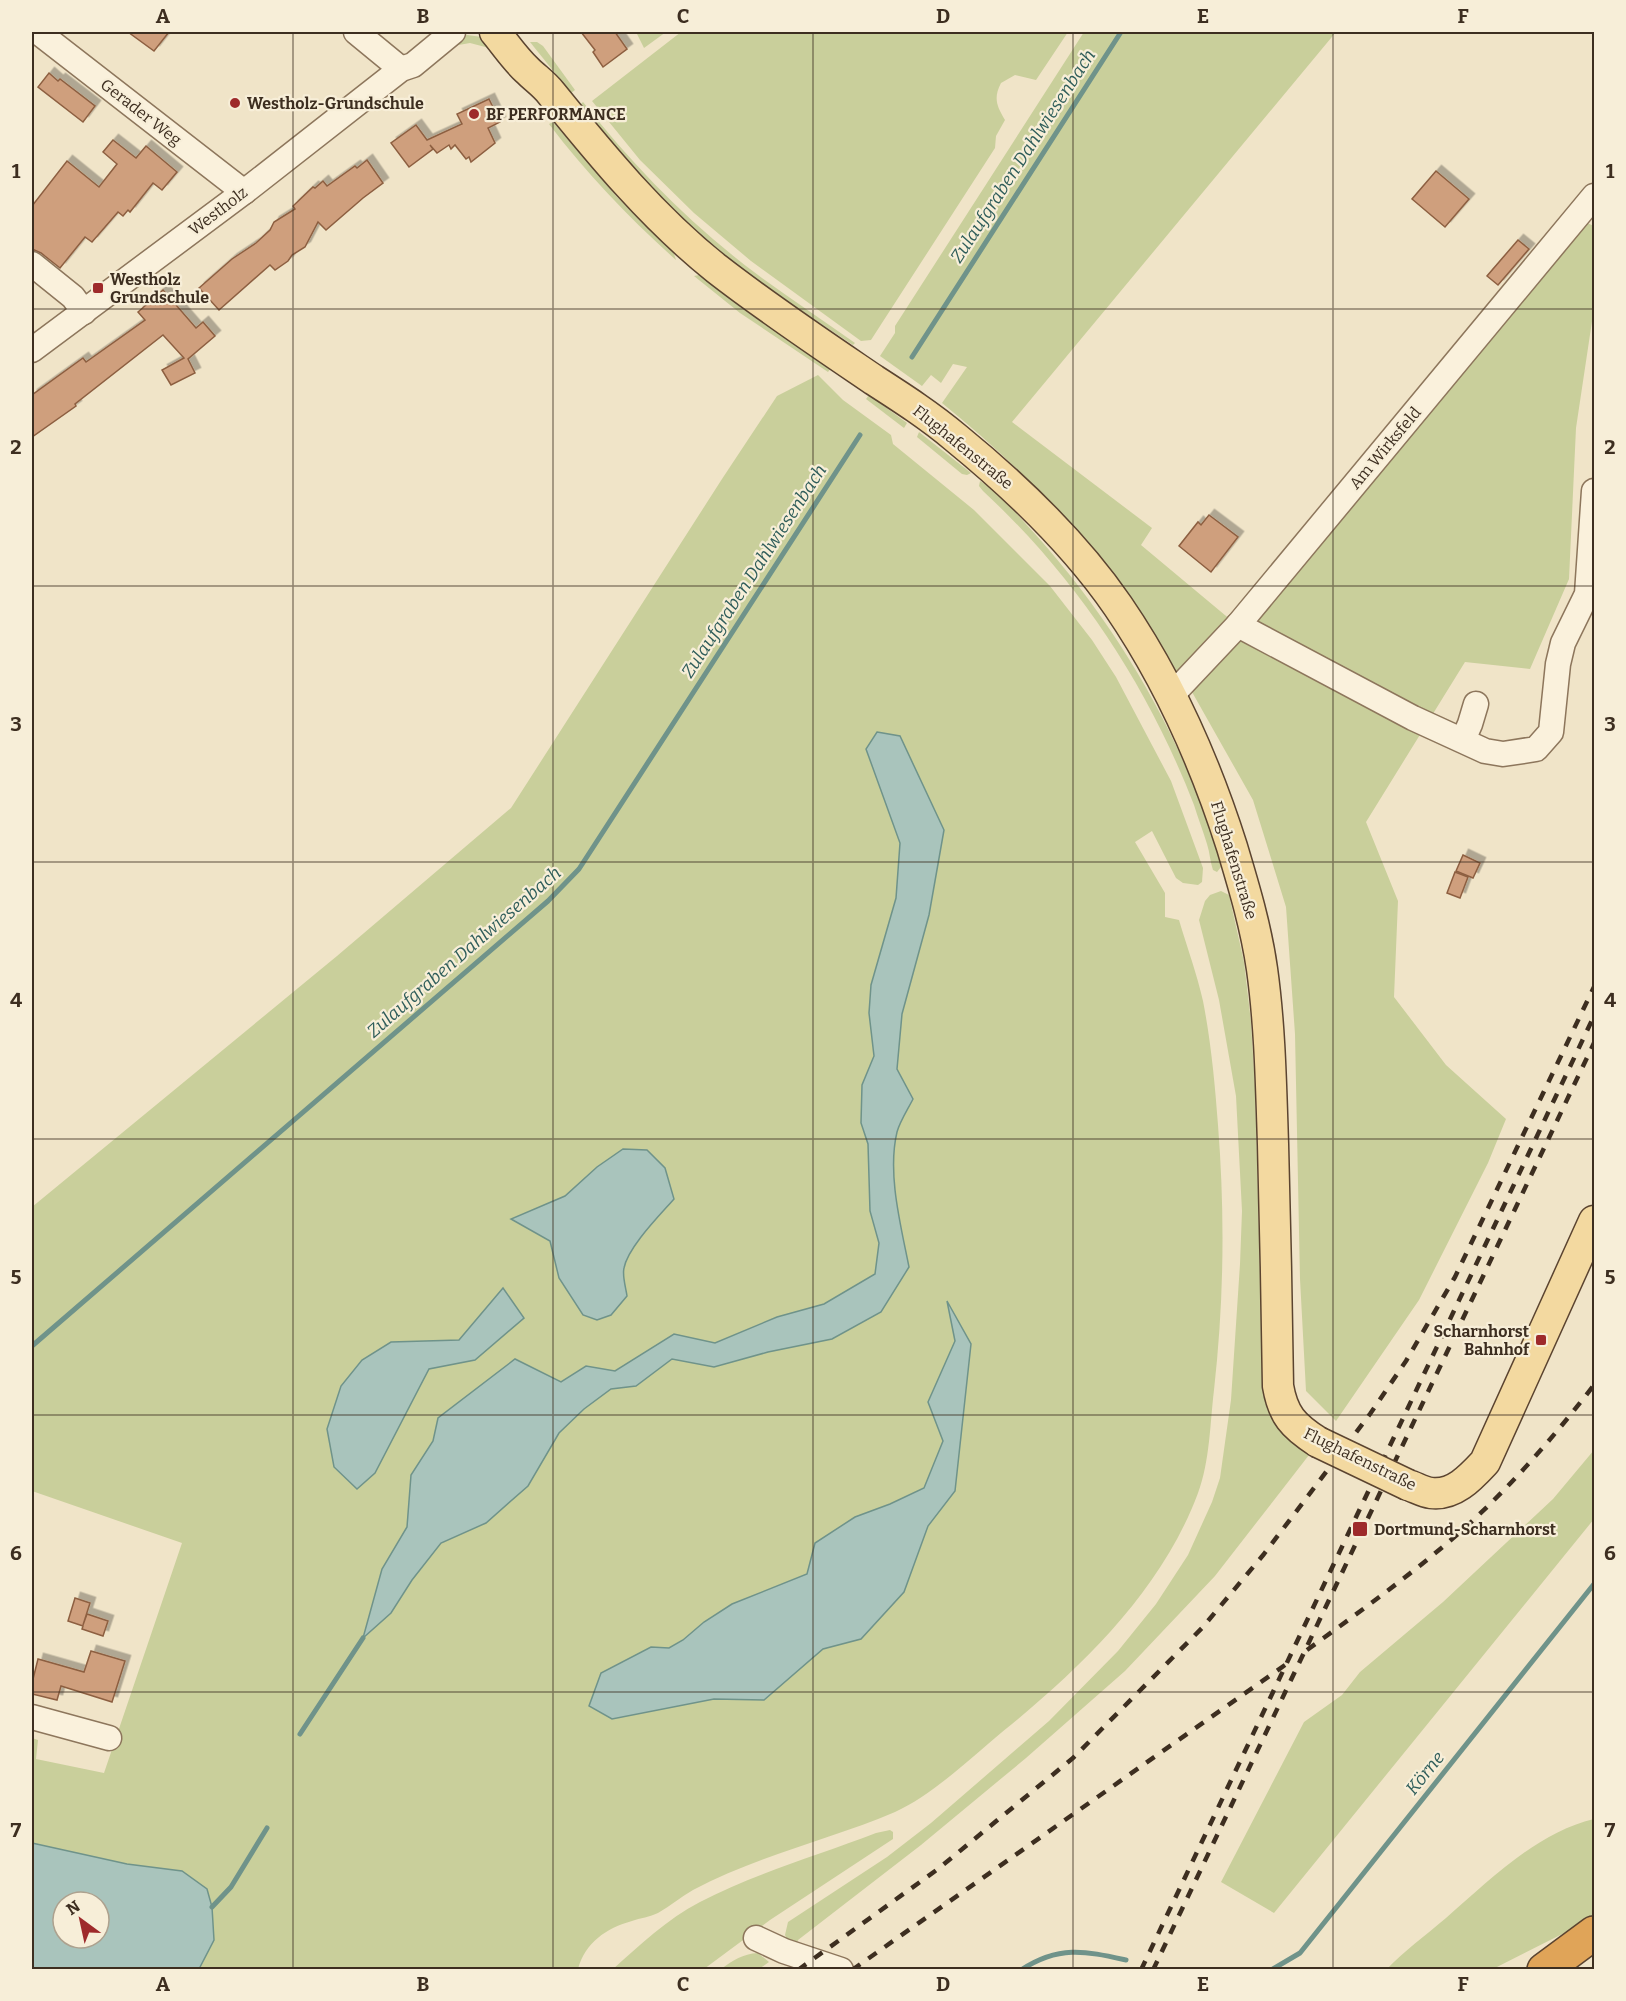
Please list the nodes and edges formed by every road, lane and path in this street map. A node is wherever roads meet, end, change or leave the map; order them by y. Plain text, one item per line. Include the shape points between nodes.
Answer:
1 (38, 32) edge
2 (356, 32) edge
3 (428, 32) edge
4 (453, 32) edge
5 (495, 32) edge
6 (519, 32) edge
7 (401, 69) junction
8 (548, 88) junction
9 (244, 192) junction
10 (1594, 196) edge
11 (32, 264) edge
12 (84, 312) junction
13 (32, 350) edge
14 (1594, 491) edge
15 (1238, 624) junction
16 (1171, 696) junction
17 (1476, 704) dead end
18 (1463, 740) junction
19 (1594, 1221) edge
20 (32, 1717) edge
21 (109, 1738) dead end
22 (1594, 1933) edge
23 (756, 1938) dead end
24 (1594, 1950) edge
25 (841, 1970) edge
26 (1544, 1970) edge
27 (1549, 1970) edge

1 - 9 street, Gerader Weg
2 - 7 street
3 - 7 street, Westholz via 405,56
4 - 7 street, Westholz via 413,65
5 - 8 main road, Flughafenstraße
6 - 8 main road, Flughafenstraße
7 - 9 street, Westholz
8 - 16 main road, Flughafenstraße via 652,212 696,252 926,415 1009,483 1060,535 1116,604
9 - 12 street, Westholz
10 - 15 street, Am Wirksfeld
11 - 12 street via 73,297
12 - 13 street, Westholz
14 - 18 street via 1587,594 1563,644 1551,732 1536,749 1503,754 1485,751
15 - 16 street, Am Wirksfeld
15 - 18 street via 1413,718
16 - 19 main road, Flughafenstraße, bridge via 1224,822 1262,968 1271,1069 1278,1386 1288,1418 1318,1442 1408,1485 1432,1493 1449,1491 1468,1480 1485,1462
17 - 18 street
20 - 21 street
22 - 26 highway
23 - 25 street
24 - 27 highway

